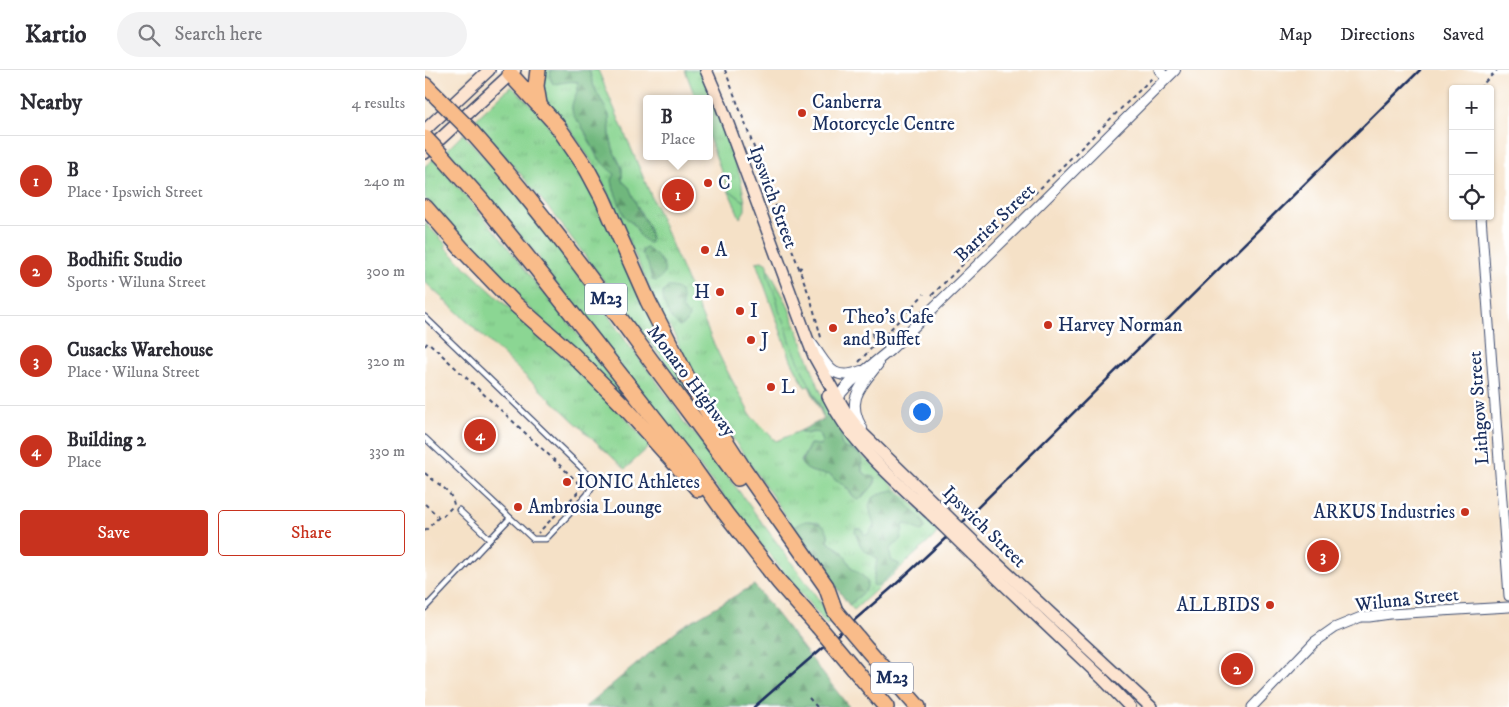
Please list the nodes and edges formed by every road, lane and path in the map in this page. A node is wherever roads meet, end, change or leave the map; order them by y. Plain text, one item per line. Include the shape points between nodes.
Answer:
1 (489, 70) edge
2 (538, 70) edge
3 (706, 70) edge
4 (713, 70) edge
5 (725, 70) edge
6 (1175, 70) edge
7 (1497, 70) edge
8 (510, 71) edge
9 (1162, 73) edge
10 (425, 84) edge
11 (1482, 85) edge
12 (539, 104) junction
13 (721, 105) junction
14 (425, 130) edge
15 (425, 138) edge
16 (425, 152) edge
17 (425, 207) edge
18 (425, 218) edge
19 (1481, 220) edge
20 (462, 249) junction
21 (803, 265) dead end
22 (799, 270) junction
23 (924, 294) dead end
24 (929, 298) dead end
25 (425, 318) edge
26 (875, 335) dead end
27 (807, 338) junction
28 (880, 340) junction
29 (425, 346) edge
30 (824, 346) dead end
31 (890, 350) junction
32 (814, 356) junction
33 (853, 364) dead end
34 (867, 368) junction
35 (838, 400) junction
36 (841, 422) junction
37 (425, 438) edge
38 (874, 446) junction
39 (425, 473) edge
40 (425, 504) edge
41 (459, 510) dead end
42 (935, 512) junction
43 (726, 514) junction
44 (439, 517) junction
45 (510, 518) junction
46 (425, 531) edge
47 (536, 536) dead end
48 (490, 539) junction
49 (1509, 596) edge
50 (426, 606) edge
51 (1509, 607) edge
52 (835, 611) junction
53 (1099, 667) junction
54 (809, 698) dead end
55 (817, 707) edge
56 (886, 707) edge
57 (918, 707) edge
58 (1130, 707) edge
59 (1151, 707) edge
60 (1252, 707) edge

1 - 14 main road
2 - 12 highway
3 - 13 main road, Ipswich Street
4 - 13 main road, Ipswich Street
5 - 22 path
6 - 9 street, Barrier Street
7 - 11 path
8 - 12 highway
8 - 16 main road
9 - 24 path
9 - 31 street, Barrier Street via 1021,223
10 - 52 highway, Monaro Highway / M23, bridge via 509,174 582,266
12 - 52 highway via 589,173 651,308 697,394 748,476 826,586
13 - 27 main road, Ipswich Street
15 - 43 highway, M23, bridge via 537,269
17 - 20 highway
18 - 20 highway
19 - 49 street, Lithgow Street
20 - 43 highway via 515,304 622,404 716,509
21 - 22 path
22 - 30 path
23 - 28 path
25 - 45 lane via 592,478 593,485 587,495 546,539 533,539
26 - 28 lane
27 - 32 main road, Ipswich Street
27 - 34 street via 832,371 847,374
28 - 31 lane
28 - 33 path
29 - 47 path via 429,342 583,487
31 - 34 street, Barrier Street
31 - 38 street via 858,389 855,400 859,422
32 - 35 main road, Ipswich Street
32 - 36 main road, Ipswich Street via 824,389
34 - 35 street, Barrier Street
35 - 36 main road
35 - 38 main road, Ipswich Street
36 - 42 main road, Ipswich Street via 867,453
37 - 45 lane
38 - 42 main road, Ipswich Street
39 - 44 path via 452,496 453,505
40 - 44 path
41 - 48 lane
42 - 53 main road, Ipswich Street, bridge
43 - 56 highway, M23, bridge via 779,582
44 - 46 path
45 - 48 lane
48 - 50 lane
51 - 60 street, Wiluna Street via 1390,614 1361,618 1334,628 1314,642
52 - 57 highway, Monaro Highway / M23, bridge
53 - 58 main road, Ipswich Street
53 - 59 main road, Ipswich Street
54 - 55 path

